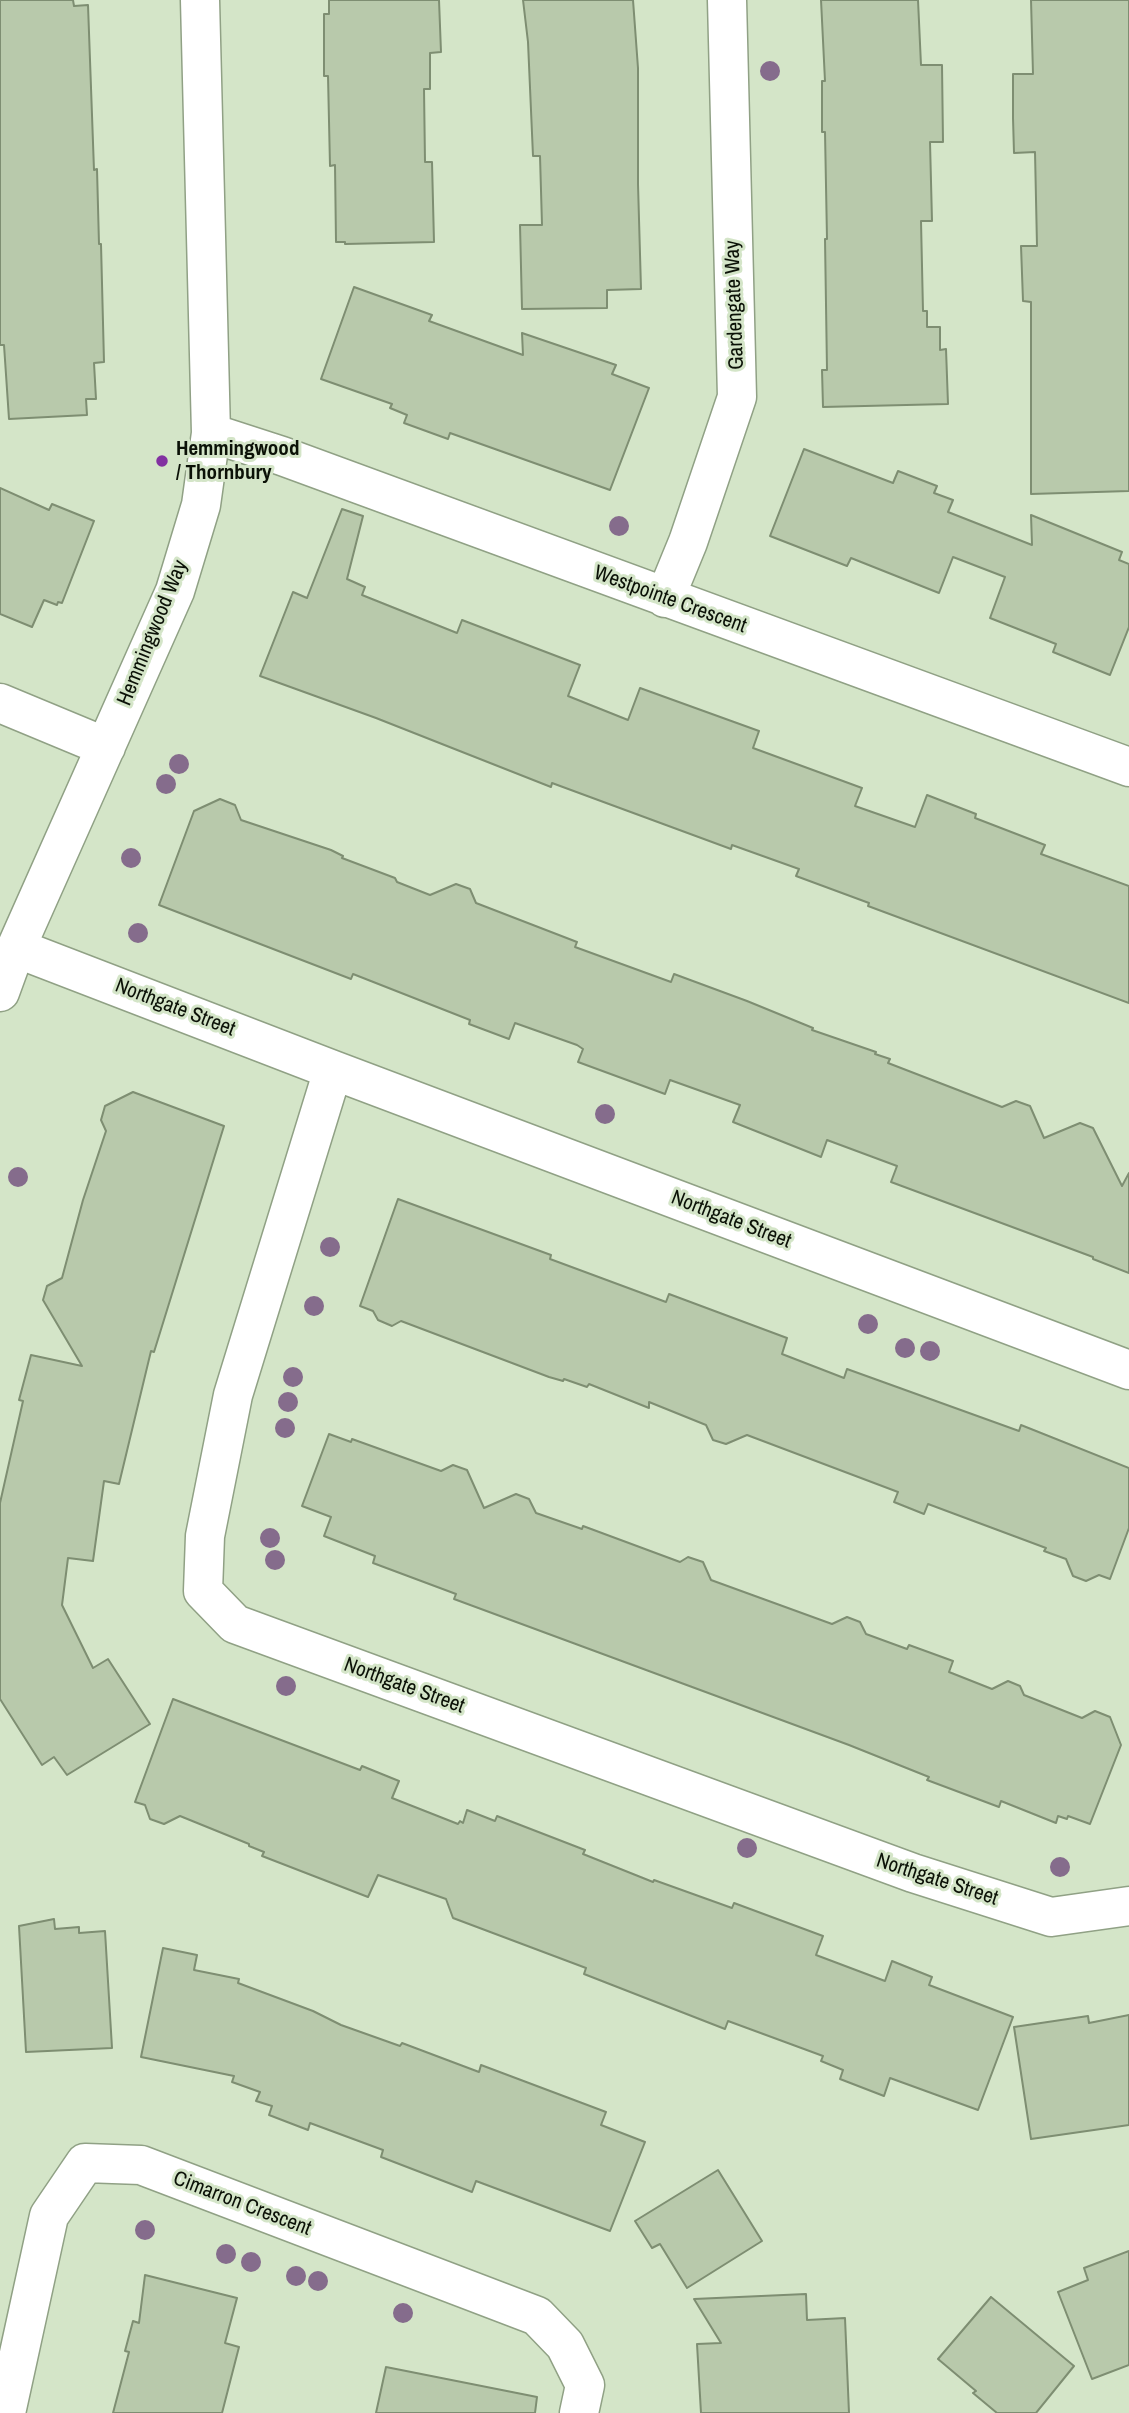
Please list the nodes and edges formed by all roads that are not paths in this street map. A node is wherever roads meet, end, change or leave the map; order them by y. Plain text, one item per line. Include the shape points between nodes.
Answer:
1 (200, 0) edge
2 (727, 0) edge
3 (211, 433) junction
4 (665, 598) junction
5 (0, 703) edge
6 (106, 747) junction
7 (1129, 767) edge
8 (16, 948) junction
9 (0, 992) edge
10 (333, 1070) junction
11 (1129, 1370) edge
12 (1129, 1906) edge
13 (6, 2413) edge
14 (579, 2413) edge

1 - 3 street, Hemmingwood Way
2 - 4 street, Gardengate Way via 737,397
3 - 4 street, Westpointe Crescent
3 - 6 street, Hemmingwood Way via 201,505 175,591
4 - 7 street, Westpointe Crescent
5 - 6 street
6 - 8 street, Hemmingwood Way
8 - 9 street, Hemmingwood Way
8 - 10 street, Northgate Street
10 - 11 street, Northgate Street
10 - 12 street, Northgate Street via 233,1395 205,1536 203,1591 235,1624 913,1873 1051,1917
13 - 14 street, Cimarron Crescent via 49,2216 85,2163 141,2165 537,2316 565,2345 585,2385

